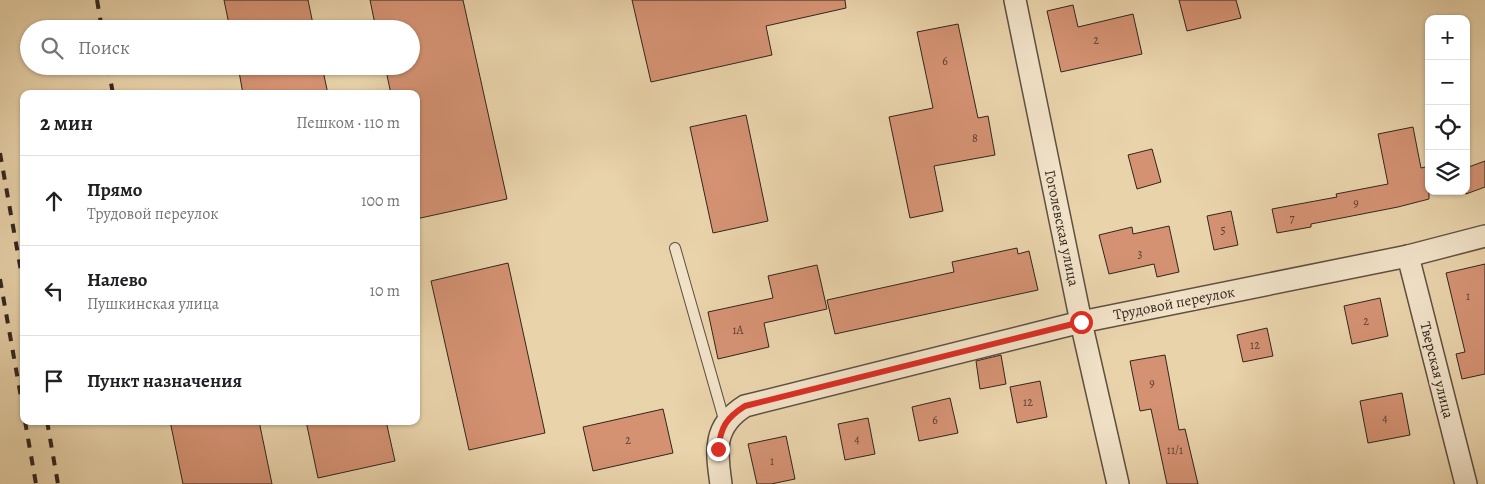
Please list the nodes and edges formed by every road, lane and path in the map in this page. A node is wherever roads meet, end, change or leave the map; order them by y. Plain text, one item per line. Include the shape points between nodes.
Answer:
1 (1015, 0) edge
2 (1485, 236) edge
3 (675, 248) dead end
4 (1408, 256) junction
5 (1081, 322) junction
6 (725, 423) junction
7 (721, 484) edge
8 (1118, 484) edge
9 (1466, 484) edge

1 - 5 street, Гоголевская улица
2 - 4 street, Трудовой переулок
3 - 6 lane
4 - 5 street, Трудовой переулок
4 - 9 street, Тверская улица
5 - 6 street, Трудовой переулок via 745,406
5 - 8 street, Гоголевская улица
6 - 7 street via 718,449

